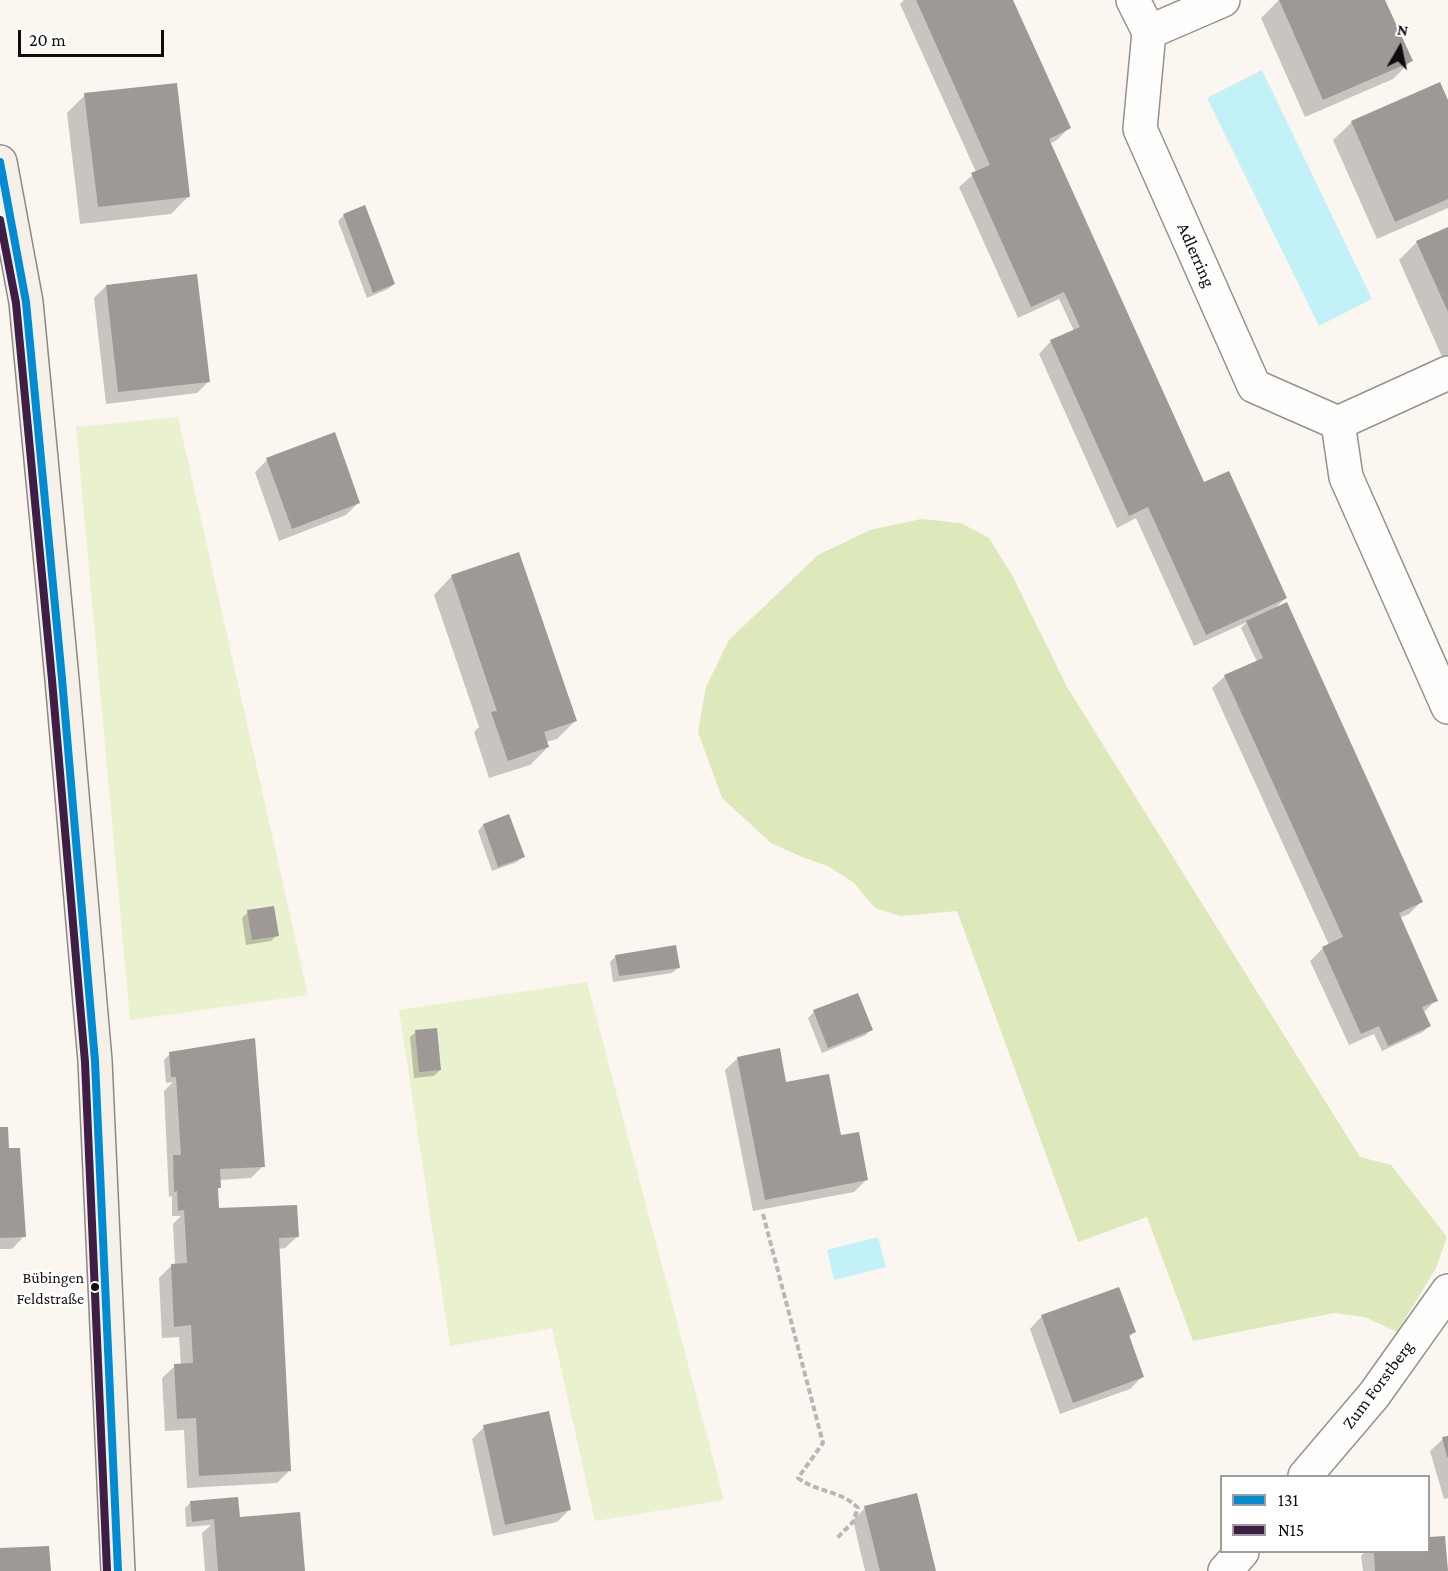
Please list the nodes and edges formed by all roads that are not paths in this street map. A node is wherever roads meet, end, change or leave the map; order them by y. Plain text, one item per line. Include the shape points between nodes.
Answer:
1 (1133, 0) edge
2 (1223, 0) edge
3 (1149, 32) junction
4 (0, 162) edge
5 (1448, 373) edge
6 (1338, 423) junction
7 (1448, 707) edge
8 (1448, 1291) edge
9 (1306, 1475) edge
10 (1240, 1553) edge
11 (118, 1571) edge
12 (1226, 1571) edge

1 - 3 street
2 - 3 street
3 - 6 street, Adlerring via 1140,129 1254,387
4 - 11 street via 26,302 95,1061
5 - 6 street
6 - 7 street via 1346,477
8 - 9 street, Zum Forstberg via 1374,1395
10 - 12 street

